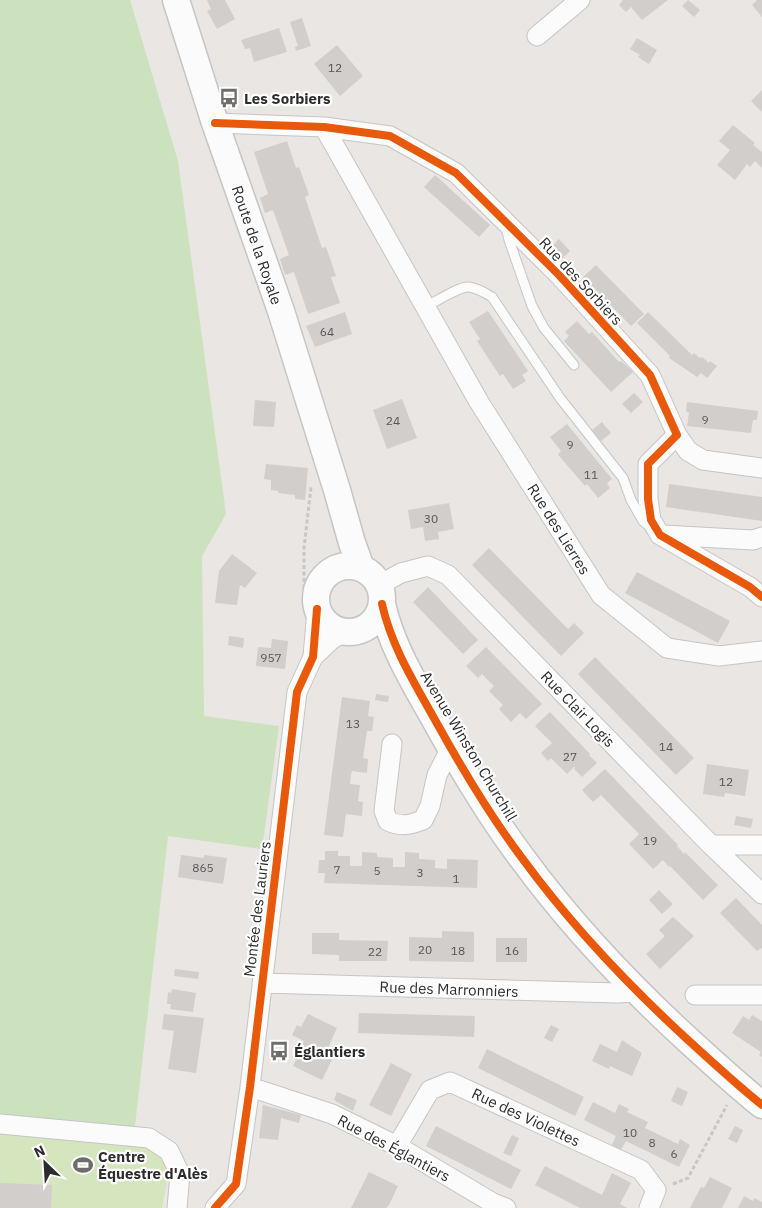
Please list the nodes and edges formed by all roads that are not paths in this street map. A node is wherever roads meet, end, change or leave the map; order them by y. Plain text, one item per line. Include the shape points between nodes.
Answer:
1 (176, 0) edge
2 (580, 0) edge
3 (537, 36) dead end
4 (215, 123) junction
5 (324, 126) junction
6 (505, 222) junction
7 (425, 307) junction
8 (574, 366) dead end
9 (677, 435) junction
10 (762, 468) edge
11 (337, 490) junction
12 (660, 535) junction
13 (762, 537) edge
14 (329, 572) junction
15 (374, 585) junction
16 (762, 598) edge
17 (310, 603) junction
18 (352, 631) junction
19 (396, 650) junction
20 (762, 651) edge
21 (313, 657) junction
22 (392, 744) dead end
23 (450, 748) junction
24 (762, 844) edge
25 (711, 845) junction
26 (762, 894) edge
27 (262, 983) junction
28 (637, 992) junction
29 (695, 995) dead end
30 (762, 995) edge
31 (250, 1087) junction
32 (762, 1105) edge
33 (0, 1124) edge
34 (397, 1146) junction
35 (177, 1208) edge
36 (215, 1208) edge
37 (506, 1208) edge
38 (649, 1208) edge

1 - 4 main road, Route de la Royale
2 - 3 street
4 - 5 street, Rue des Sorbiers
4 - 11 main road, Route de la Royale
5 - 6 street, Rue des Sorbiers via 390,136 456,173
5 - 7 street, Rue des Lierres
6 - 8 lane via 532,306 544,328
6 - 9 street, Rue des Sorbiers via 650,375
7 - 12 lane via 468,287 492,297 560,398 623,478 643,521
7 - 20 street, Rue des Lierres via 478,402 601,595 667,648 719,656
9 - 10 street, Rue des Sorbiers via 688,451 703,460
9 - 12 street via 648,464 651,520
11 - 14 main road, Route de la Royale
11 - 15 main road, Route de la Royale via 352,543
12 - 13 street via 753,540
12 - 16 street via 750,587
14 - 15 main road via 339,567
14 - 17 main road
15 - 18 main road via 375,620
15 - 19 main road, Avenue Winston Churchill
15 - 25 street, Rue Clair Logis via 428,566 448,575
17 - 18 main road via 335,630
17 - 21 street, Montée des Lauriers
18 - 19 main road
18 - 21 street, Montée des Lauriers via 331,640
19 - 23 main road, Avenue Winston Churchill
21 - 27 street, Montée des Lauriers via 297,692
22 - 23 street via 384,810 388,821 397,825 411,825 423,820 430,806 437,775
23 - 28 main road, Avenue Winston Churchill via 521,858 594,948
24 - 25 street
25 - 26 street, Rue Clair Logis
27 - 28 street, Rue des Marronniers
27 - 31 street, Montée des Lauriers
28 - 32 main road, Avenue Winston Churchill
29 - 30 street
31 - 34 street, Rue des Églantiers via 332,1114
31 - 36 street, Montée des Lauriers via 236,1184
33 - 35 street via 149,1138 169,1151 180,1174
34 - 37 street, Rue des Églantiers
34 - 38 street, Rue des Violettes via 430,1090 450,1082 641,1170 656,1190

